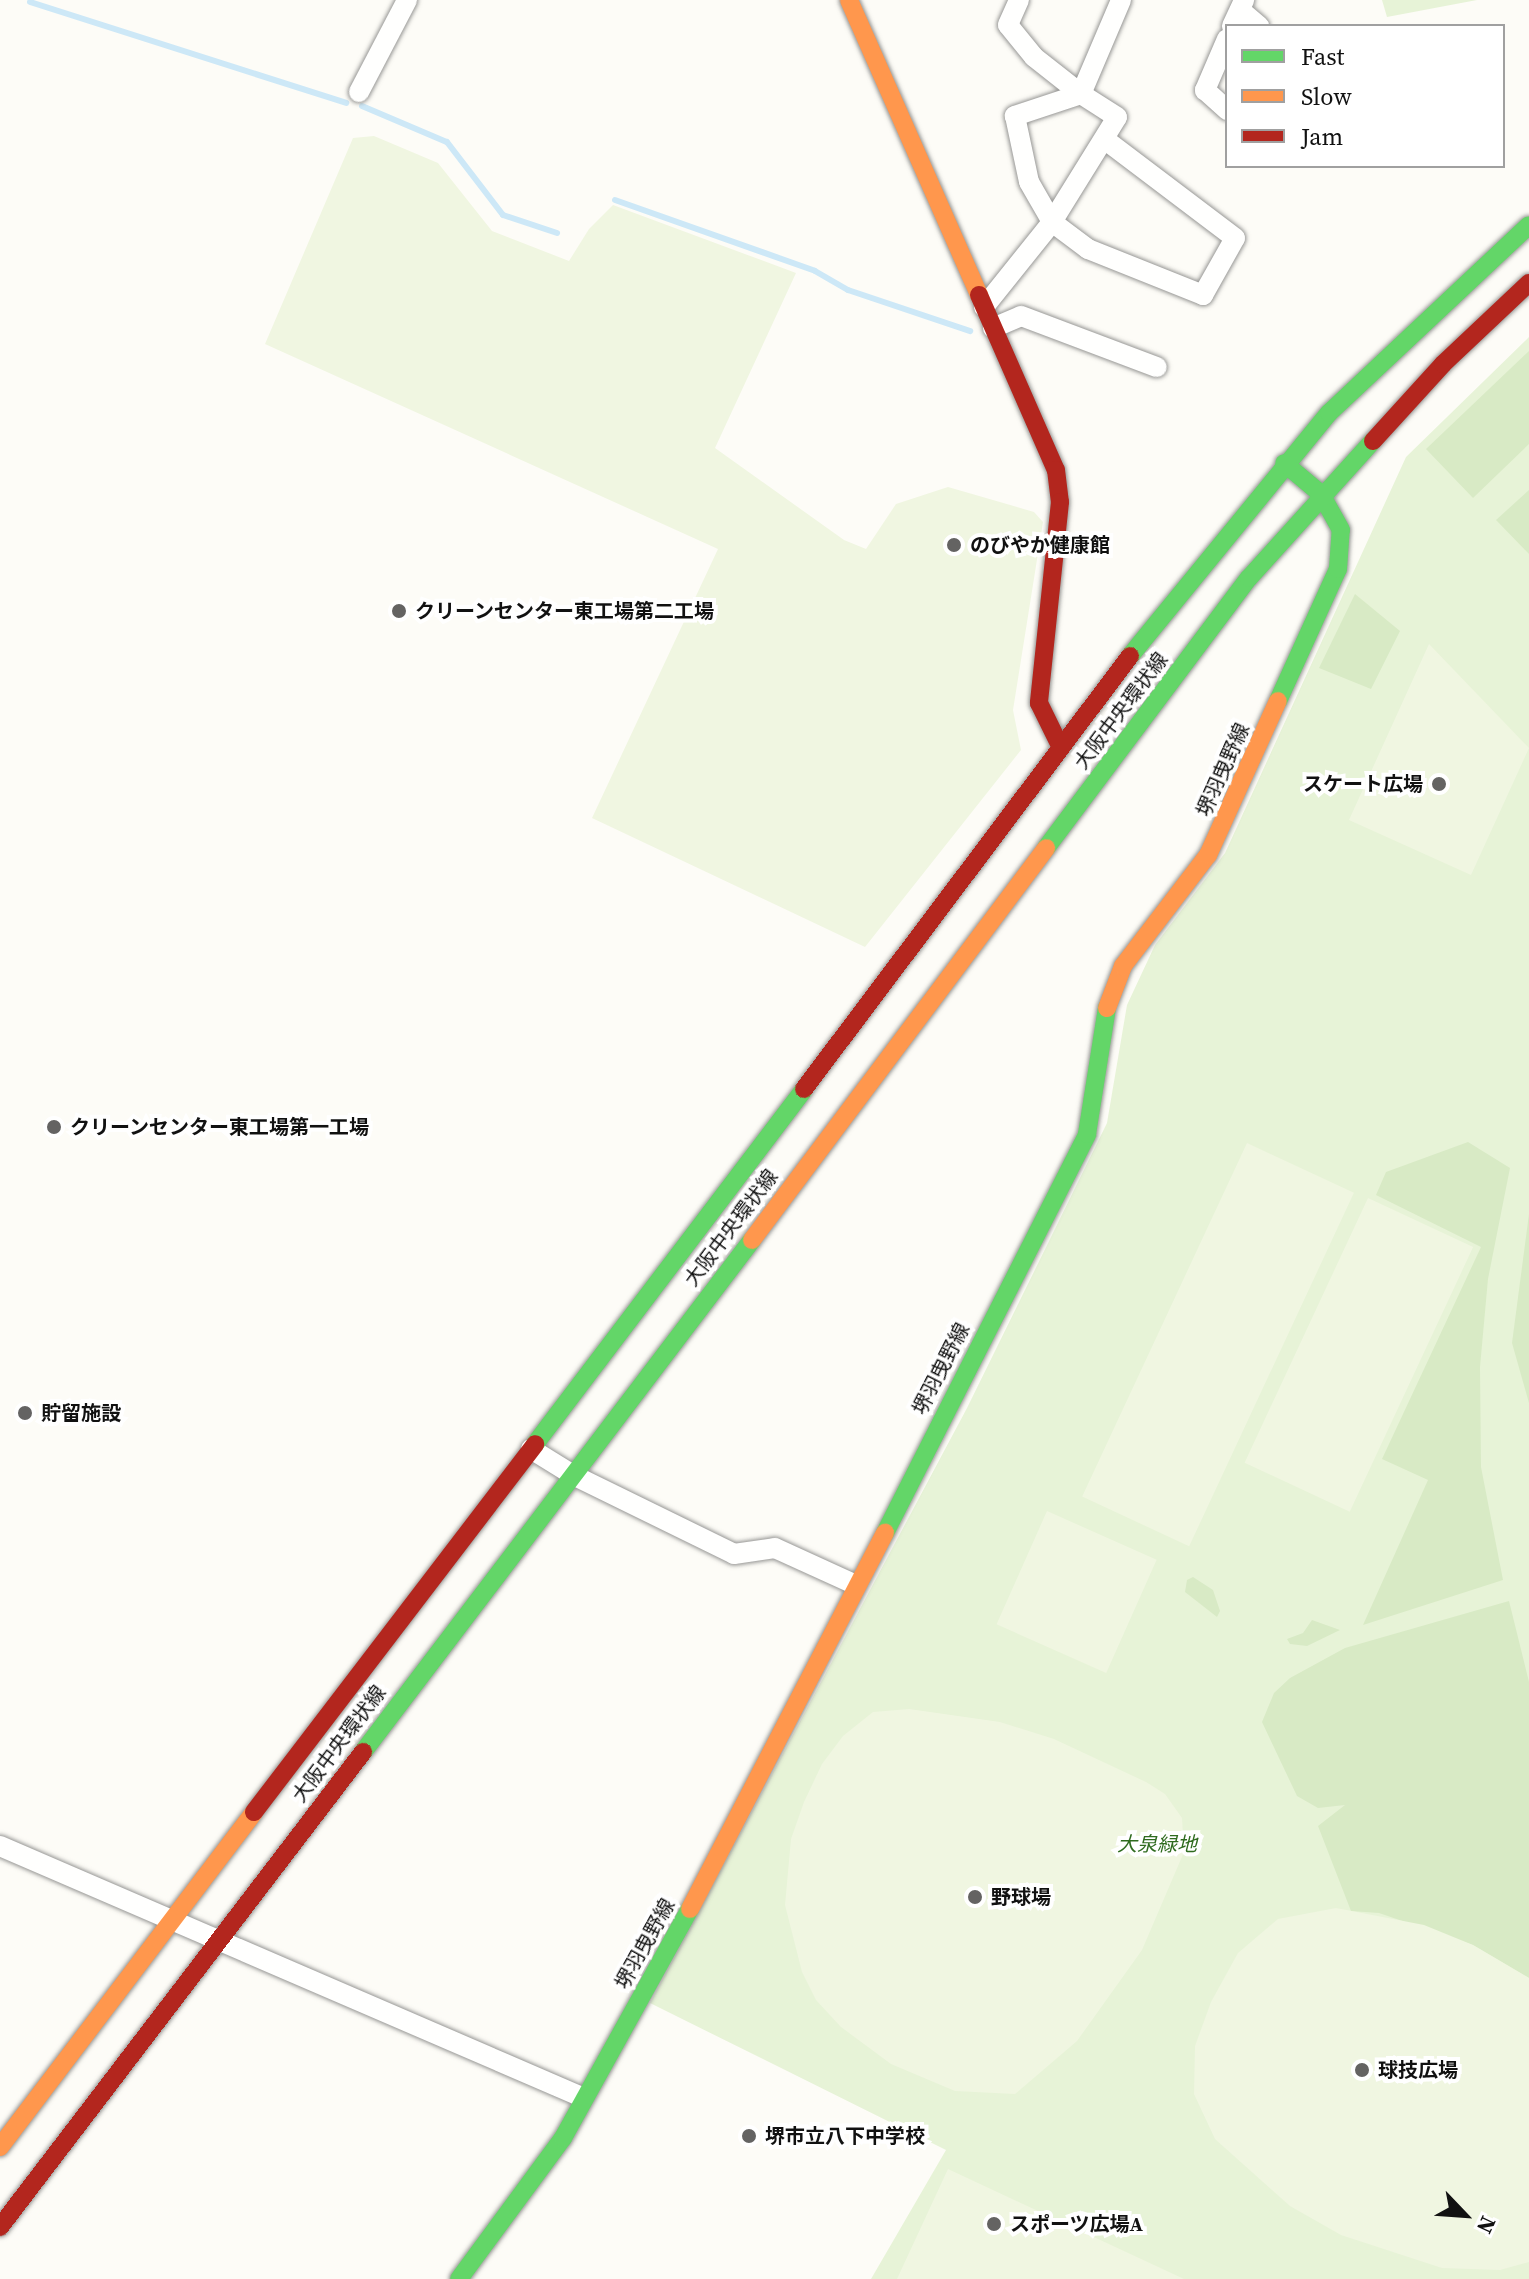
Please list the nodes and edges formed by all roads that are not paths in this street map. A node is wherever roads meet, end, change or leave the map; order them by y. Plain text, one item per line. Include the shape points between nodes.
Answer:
1 (407, 0) edge
2 (849, 0) edge
3 (1019, 0) edge
4 (1121, 0) edge
5 (1239, 12) edge
6 (1256, 24) edge
7 (1225, 44) edge
8 (359, 92) dead end
9 (1081, 94) junction
10 (1225, 108) edge
11 (1104, 139) junction
12 (1052, 222) junction
13 (1529, 225) edge
14 (1529, 283) edge
15 (984, 307) junction
16 (993, 328) junction
17 (1157, 367) dead end
18 (1284, 463) junction
19 (1321, 494) junction
20 (1061, 748) junction
21 (531, 1449) junction
22 (573, 1475) junction
23 (854, 1584) junction
24 (0, 1846) edge
25 (171, 1920) junction
26 (216, 1941) junction
27 (582, 2097) junction
28 (0, 2147) edge
29 (0, 2227) edge
30 (459, 2279) edge

1 - 8 street
2 - 15 main road
3 - 9 street via 1008,25 1034,57
4 - 9 street
5 - 6 street
7 - 10 street via 1205,90
9 - 11 street via 1117,117
9 - 12 street via 1015,116 1029,182
11 - 12 street
11 - 12 street via 1235,238 1203,295 1088,249
12 - 15 street
13 - 18 main road, 大阪中央環状線 via 1329,413
14 - 19 main road, 大阪中央環状線 via 1443,364
15 - 16 main road
16 - 17 street via 1021,316
16 - 20 main road via 1056,470 1060,502 1039,703
18 - 19 main road, 堺羽曳野線
18 - 20 main road, 大阪中央環状線 via 1177,592
19 - 22 main road, 大阪中央環状線 via 1249,578
19 - 23 main road, 堺羽曳野線 via 1341,530 1338,569 1208,855 1123,966 1108,1004 1087,1134
20 - 21 main road, 大阪中央環状線
21 - 22 street
21 - 25 main road, 大阪中央環状線
22 - 23 street via 734,1554 775,1548
22 - 26 main road, 大阪中央環状線
23 - 27 main road, 堺羽曳野線 via 743,1812
24 - 25 street
25 - 26 street
25 - 28 main road, 大阪中央環状線
26 - 27 street
26 - 29 main road, 大阪中央環状線
27 - 30 main road, 堺羽曳野線 via 563,2138

